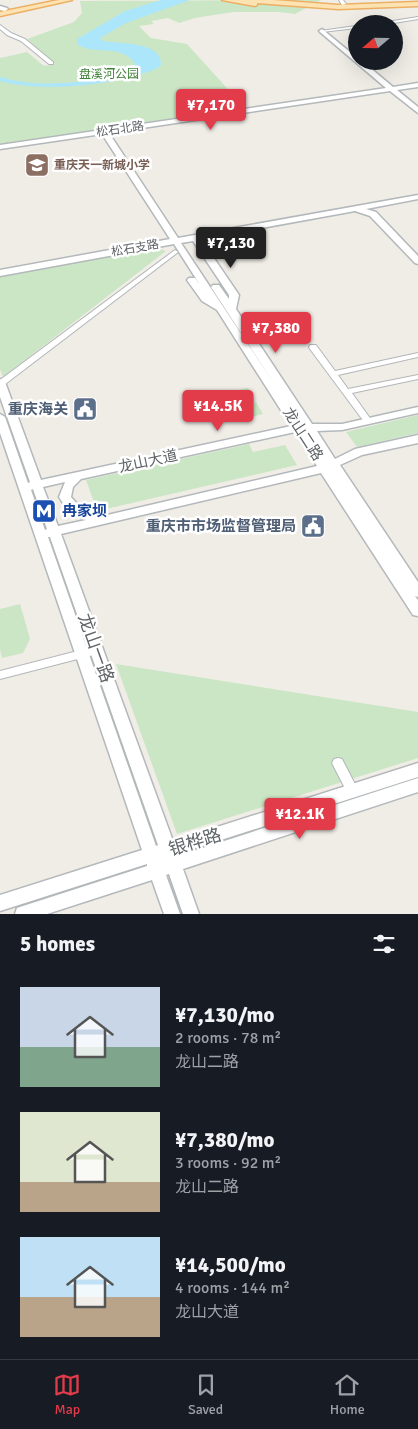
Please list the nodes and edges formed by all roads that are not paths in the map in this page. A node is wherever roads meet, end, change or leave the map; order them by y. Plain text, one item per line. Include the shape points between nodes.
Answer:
1 (39, 0) edge
2 (48, 0) edge
3 (69, 0) edge
4 (228, 0) edge
5 (248, 0) edge
6 (263, 0) edge
7 (314, 0) edge
8 (410, 0) edge
9 (341, 3) edge
10 (32, 4) junction
11 (418, 4) edge
12 (1, 10) edge
13 (418, 18) edge
14 (403, 20) edge
15 (0, 26) edge
16 (348, 27) edge
17 (330, 30) junction
18 (322, 31) joint
19 (348, 45) edge
20 (348, 53) edge
21 (51, 63) dead end
22 (370, 70) edge
23 (377, 70) edge
24 (418, 85) edge
25 (418, 89) edge
26 (398, 90) junction
27 (418, 101) edge
28 (418, 111) edge
29 (109, 133) junction
30 (0, 147) edge
31 (0, 151) edge
32 (418, 192) edge
33 (418, 197) edge
34 (374, 209) junction
35 (195, 238) junction
36 (176, 239) junction
37 (175, 252) junction
38 (418, 261) edge
39 (0, 267) edge
40 (0, 273) edge
41 (226, 310) junction
42 (313, 346) dead end
43 (418, 355) edge
44 (333, 374) junction
45 (418, 377) edge
46 (0, 382) edge
47 (346, 392) junction
48 (418, 410) edge
49 (0, 417) edge
50 (368, 421) junction
51 (305, 428) junction
52 (418, 439) edge
53 (330, 466) junction
54 (77, 476) junction
55 (31, 486) junction
56 (103, 520) junction
57 (48, 533) junction
58 (418, 592) edge
59 (418, 611) edge
60 (97, 650) junction
61 (83, 653) junction
62 (0, 675) edge
63 (338, 763) dead end
64 (418, 770) edge
65 (418, 785) edge
66 (353, 792) junction
67 (171, 858) junction
68 (154, 863) junction
69 (0, 903) edge
70 (23, 914) edge
71 (172, 914) edge
72 (191, 914) edge

1 - 10 main road
2 - 10 main road
3 - 12 main road
4 - 9 main road via 288,7
5 - 9 main road
6 - 9 main road
7 - 9 main road
8 - 9 main road
9 - 11 main road
10 - 12 main road
13 - 14 street
15 - 21 street
16 - 17 street
17 - 18 street
17 - 19 main road
18 - 20 main road
22 - 26 main road
23 - 26 main road
24 - 26 main road, 松石北路
25 - 26 main road, 松石北路
26 - 27 main road
26 - 28 main road
26 - 29 main road, 松石北路
29 - 30 main road, 松石北路
29 - 31 main road, 松石北路
29 - 36 main road, 龙山二路
32 - 36 main road, 松石支路
33 - 34 main road, 松石支路
34 - 35 main road, 松石支路 via 357,208
34 - 38 main road
35 - 36 main road, 松石支路
35 - 41 main road via 234,294
36 - 37 main road
36 - 39 main road, 松石支路
36 - 40 main road, 松石支路
36 - 41 main road, 龙山二路
37 - 41 main road via 205,299
37 - 46 street
41 - 51 main road, 龙山二路
42 - 44 street
43 - 44 street
44 - 47 street
45 - 47 street
46 - 55 main road, 龙山一路
47 - 50 street
48 - 50 main road, 龙山大道
49 - 55 main road, 龙山一路
50 - 51 main road, 龙山大道 via 342,427
51 - 53 main road, 龙山二路
51 - 54 main road, 龙山大道
52 - 53 main road via 359,452
53 - 56 main road
53 - 58 main road, 龙山二路
53 - 59 main road, 龙山二路
54 - 55 main road, 龙山大道
54 - 56 main road via 68,486 65,497 69,507
55 - 57 main road, 龙山一路
56 - 57 main road
57 - 60 main road, 龙山一路
57 - 61 main road, 龙山一路
60 - 61 street
60 - 67 main road, 龙山一路
61 - 62 street
61 - 68 main road, 龙山一路
63 - 66 street
64 - 66 main road, 银桦路
65 - 67 main road, 银桦路
66 - 67 main road, 银桦路
67 - 68 main road, 银桦路
67 - 72 main road, 龙山一路
68 - 69 main road, 银桦路
68 - 70 main road, 银桦路
68 - 71 main road, 龙山一路

